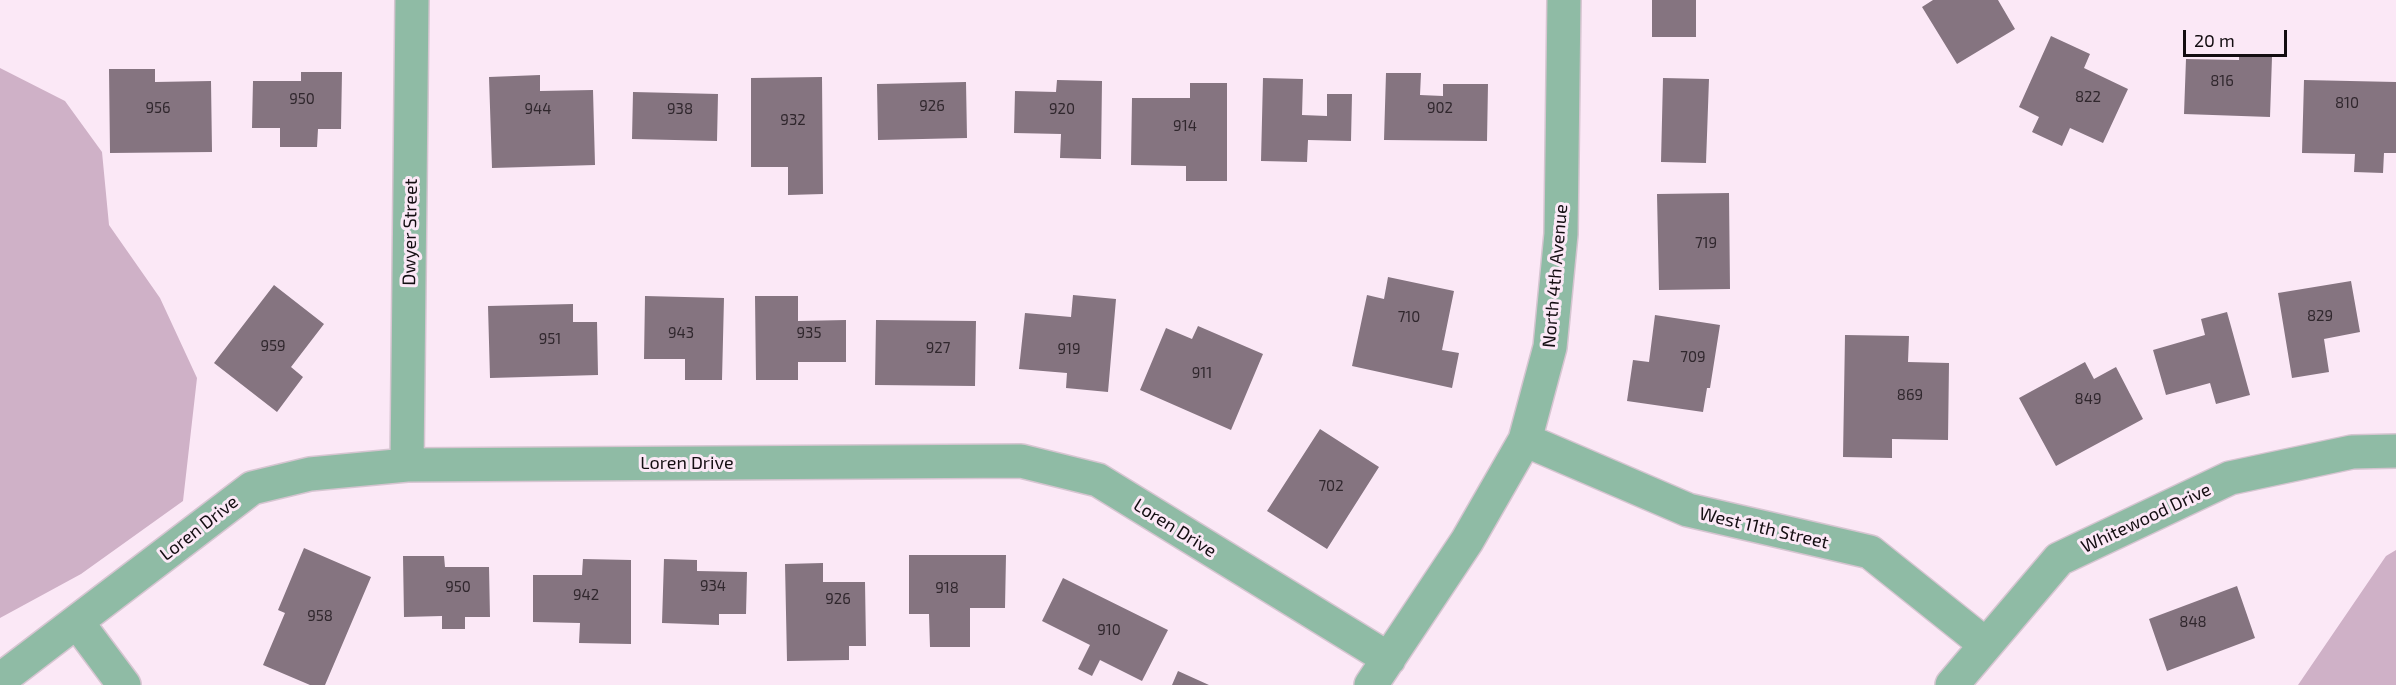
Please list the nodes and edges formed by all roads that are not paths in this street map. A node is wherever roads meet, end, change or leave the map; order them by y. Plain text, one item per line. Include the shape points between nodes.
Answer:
1 (412, 0) edge
2 (1564, 0) edge
3 (1524, 440) junction
4 (2396, 451) edge
5 (407, 465) junction
6 (77, 622) junction
7 (1985, 644) junction
8 (1380, 672) edge
9 (0, 680) edge
10 (124, 685) edge
11 (1952, 685) edge

1 - 5 street, Dwyer Street
2 - 3 street, North 4th Avenue via 1561,234 1550,347
3 - 7 street, West 11th Street via 1688,510 1870,552
3 - 8 street, North 4th Avenue via 1467,541
4 - 7 street, Whitewood Drive via 2352,452 2230,478 2059,559
5 - 6 street, Loren Drive via 310,474 252,488
5 - 8 street, Loren Drive via 1021,461 1098,480
6 - 9 street, Loren Drive
6 - 10 street
7 - 11 street, Whitewood Drive

